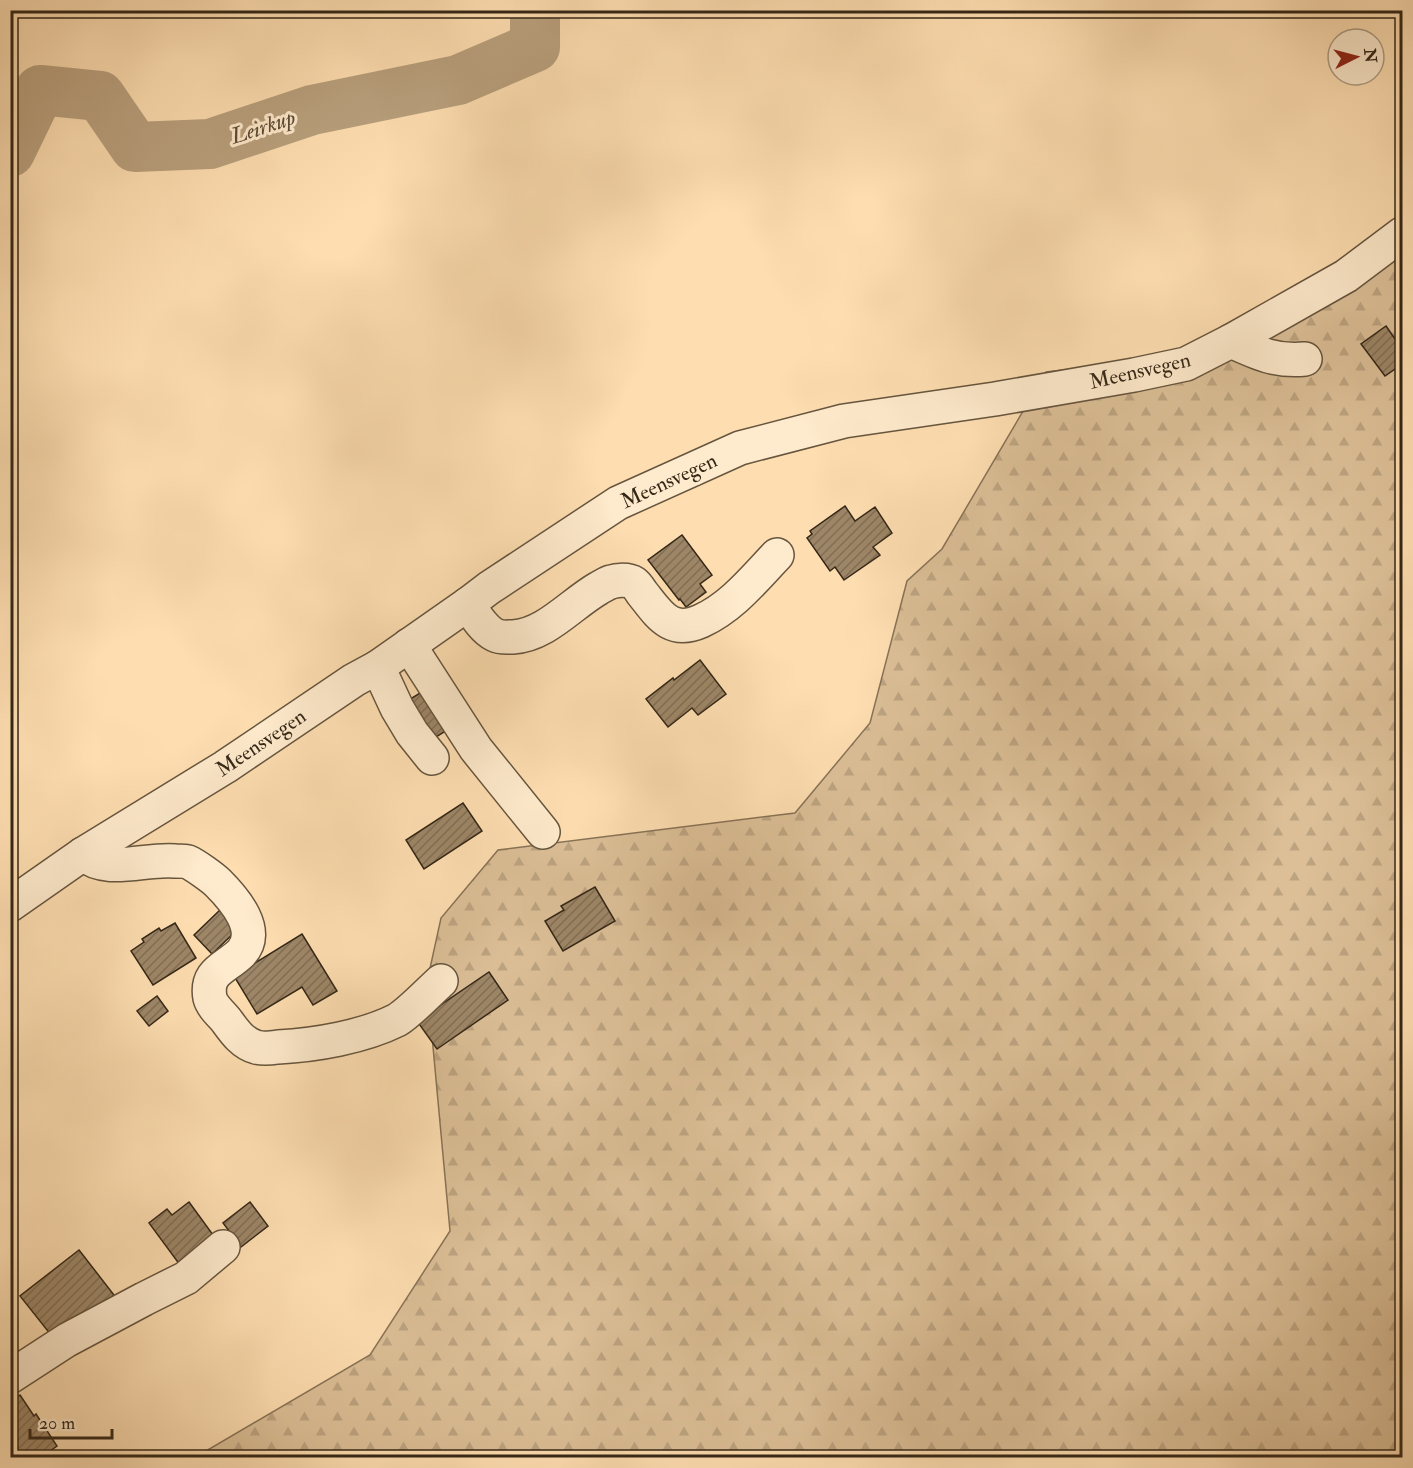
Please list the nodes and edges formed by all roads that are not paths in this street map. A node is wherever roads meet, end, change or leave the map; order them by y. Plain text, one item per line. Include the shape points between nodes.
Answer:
1 (1402, 234) edge
2 (1231, 341) junction
3 (1305, 359) dead end
4 (777, 555) dead end
5 (468, 604) junction
6 (409, 645) junction
7 (378, 667) junction
8 (432, 758) dead end
9 (543, 832) dead end
10 (82, 854) junction
11 (10, 905) edge
12 (441, 981) dead end
13 (223, 1247) dead end
14 (10, 1377) edge

1 - 2 street, Meensvegen via 1346,276
2 - 3 street via 1269,357
2 - 5 street, Meensvegen via 1186,364 995,399 844,421 740,448 618,503
4 - 5 street via 736,597 712,615 686,625 671,624 662,618 634,583 624,580 610,582 540,629 520,636 502,638 493,634
5 - 6 street, Meensvegen
6 - 7 street, Meensvegen
6 - 9 street via 476,749
7 - 8 street via 412,734
7 - 10 street, Meensvegen via 225,768
10 - 11 street, Meensvegen
10 - 12 street via 99,864 188,862 216,881 239,905 249,938 242,952 212,977 210,1000 237,1035 250,1045 307,1045 371,1031 399,1019
13 - 14 street via 186,1278 68,1340

